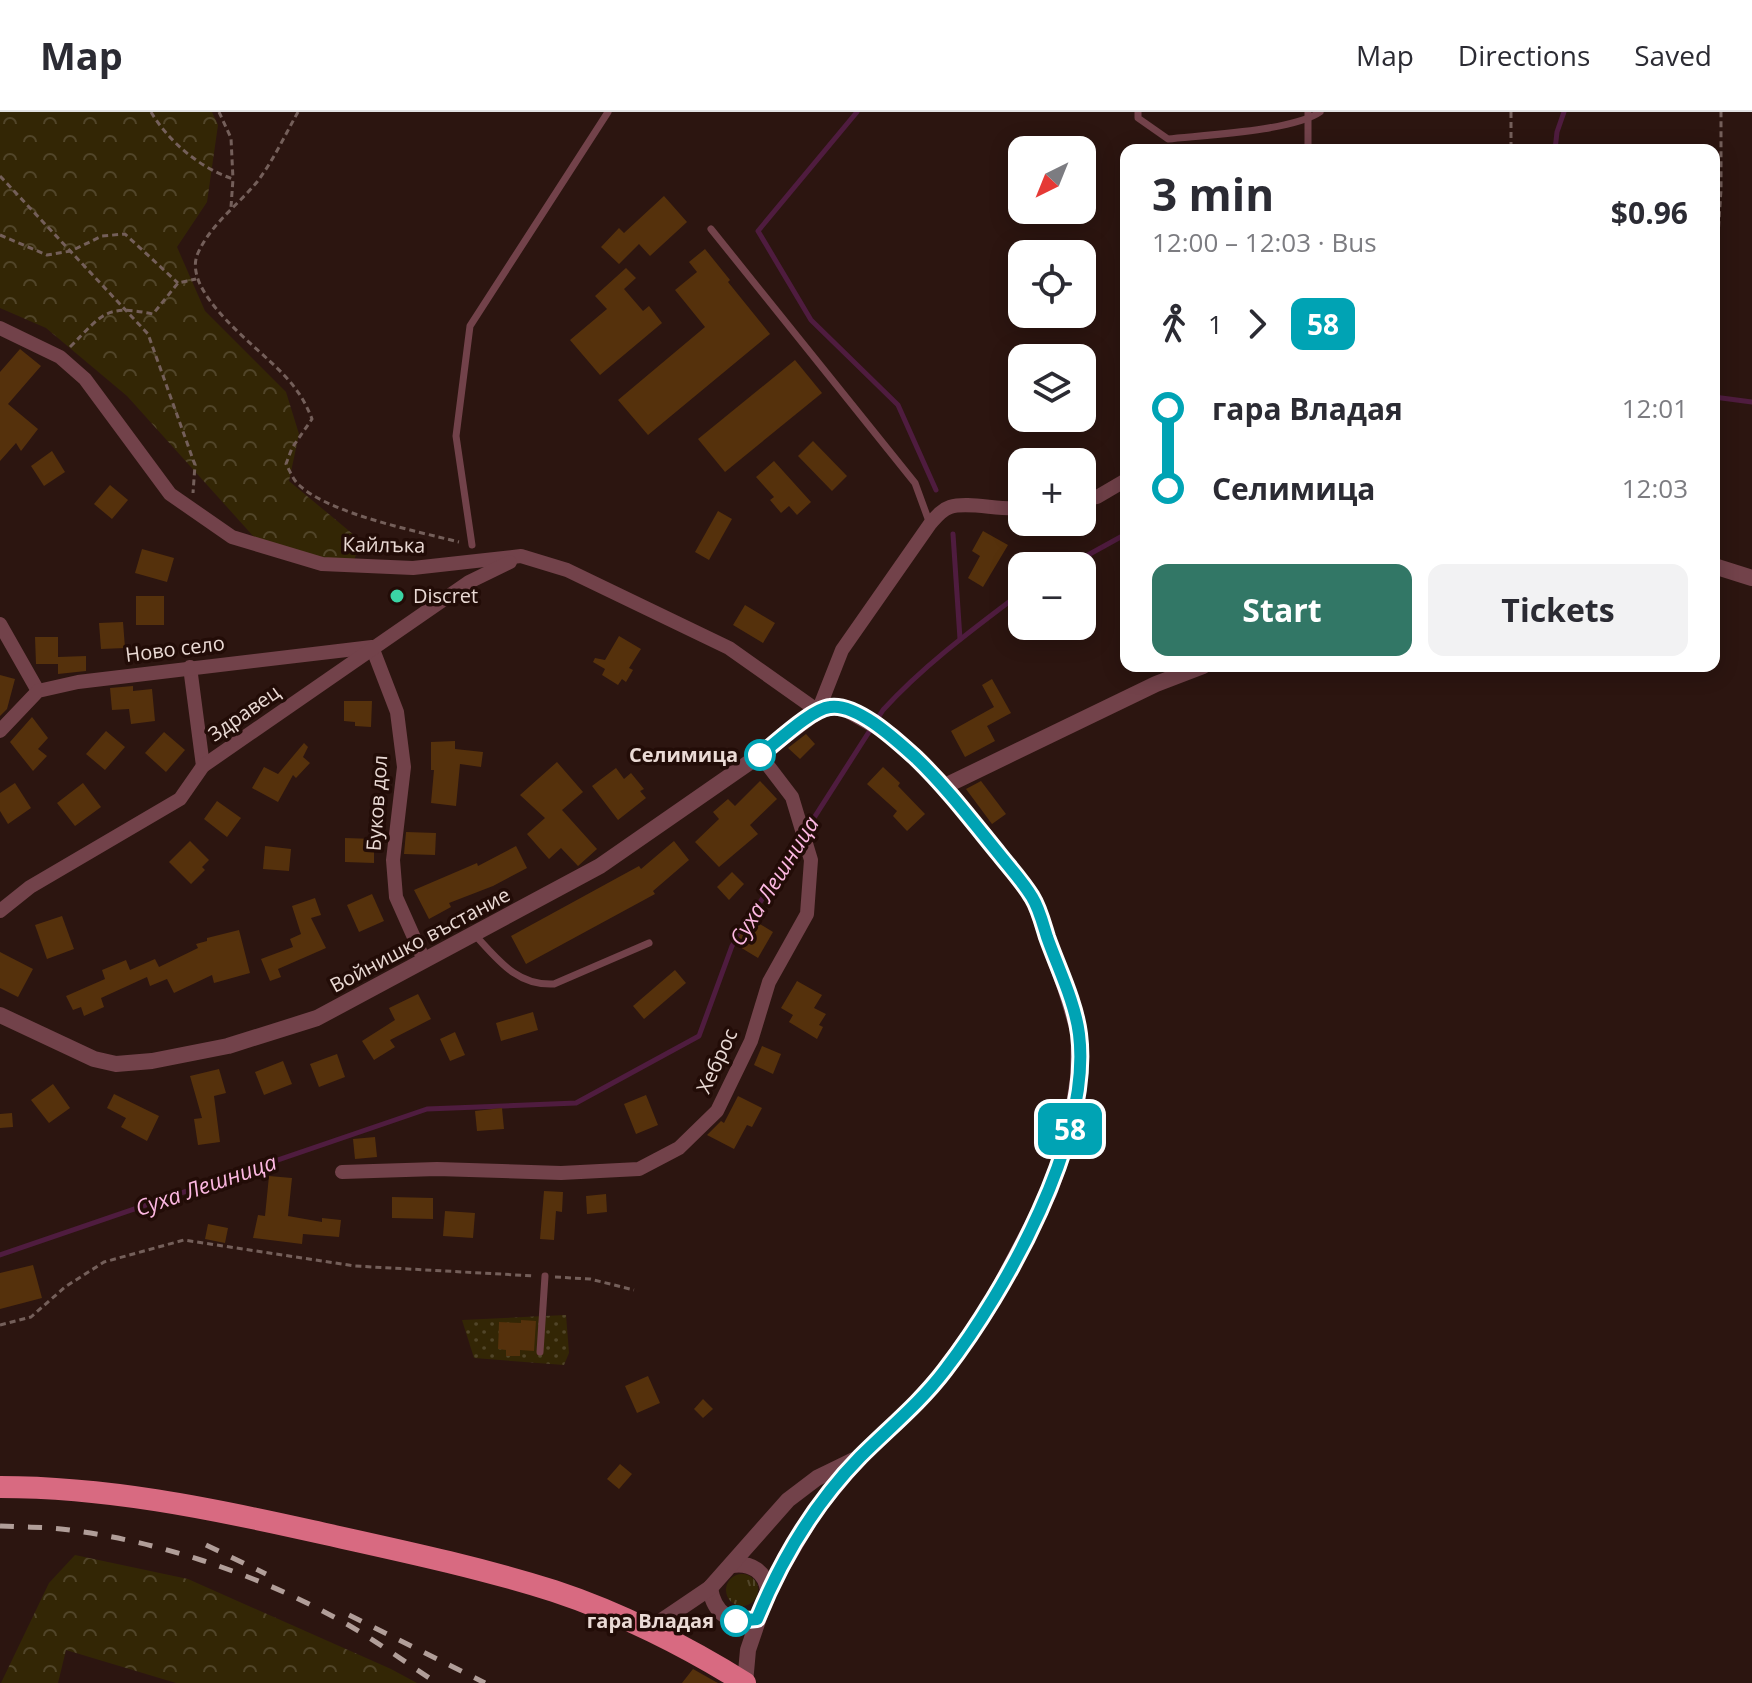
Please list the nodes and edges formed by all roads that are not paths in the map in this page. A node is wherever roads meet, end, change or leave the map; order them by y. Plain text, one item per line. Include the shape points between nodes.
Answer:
1 (608, 112) edge
2 (1138, 112) edge
3 (1320, 112) edge
4 (1308, 116) edge
5 (1308, 144) edge
6 (711, 229) dead end
7 (0, 328) edge
8 (1120, 484) edge
9 (1096, 497) edge
10 (1008, 508) edge
11 (930, 524) junction
12 (472, 545) road end
13 (521, 556) junction
14 (1720, 568) edge
15 (1752, 578) edge
16 (0, 624) edge
17 (372, 647) junction
18 (190, 667) junction
19 (1187, 672) edge
20 (38, 691) junction
21 (818, 711) junction
22 (1, 729) edge
23 (760, 755) junction
24 (203, 766) junction
25 (945, 786) junction
26 (0, 911) edge
27 (474, 934) junction
28 (649, 943) dead end
29 (424, 960) junction
30 (0, 1015) edge
31 (342, 1172) dead end
32 (545, 1276) road end
33 (540, 1352) dead end
34 (860, 1457) junction
35 (0, 1487) edge
36 (732, 1565) junction
37 (710, 1588) junction
38 (768, 1591) junction
39 (757, 1619) junction
40 (648, 1630) junction
41 (745, 1683) edge

1 - 12 lane via 470,326 456,436
2 - 4 lane via 1138,118 1168,139
3 - 4 lane
4 - 5 lane
6 - 11 lane via 915,483
7 - 13 street, Кайлъка via 60,357 85,379 170,494 232,537 322,564 413,568
8 - 9 street
10 - 11 street via 956,506
11 - 21 street via 842,650
13 - 17 street, Здравец via 469,582
13 - 21 street, Кайлъка via 567,570 729,648
14 - 15 street
16 - 20 street
17 - 18 street, Ново село
17 - 24 street, Здравец
17 - 29 street, Буков дол via 397,712 404,767 393,860 396,897
18 - 20 street, Ново село
18 - 24 street
19 - 25 street
20 - 22 street
21 - 23 street, Войнишко въстание
21 - 25 street via 844,708 883,729
23 - 27 street, Войнишко въстание via 600,866
23 - 31 street, Хеброс via 792,797 811,860 807,914 769,982 751,1041 717,1111 689,1139 639,1169
24 - 26 street, Здравец via 180,799 30,887
25 - 34 street via 1033,898 1079,1034 1078,1078 1069,1137 1049,1193 988,1309 944,1371
27 - 28 lane via 513,974 539,985 554,984
27 - 29 street, Войнишко въстание
29 - 30 street, Войнишко въстание via 317,1018 228,1046 152,1061 116,1064 94,1059
32 - 33 lane
34 - 36 street via 817,1478 788,1500
34 - 38 street via 815,1511
35 - 40 highway via 54,1487 179,1502 427,1556 556,1592
36 - 37 street
36 - 38 street via 757,1569
37 - 39 street via 725,1617
37 - 40 street
38 - 39 street
39 - 41 street
40 - 41 highway

